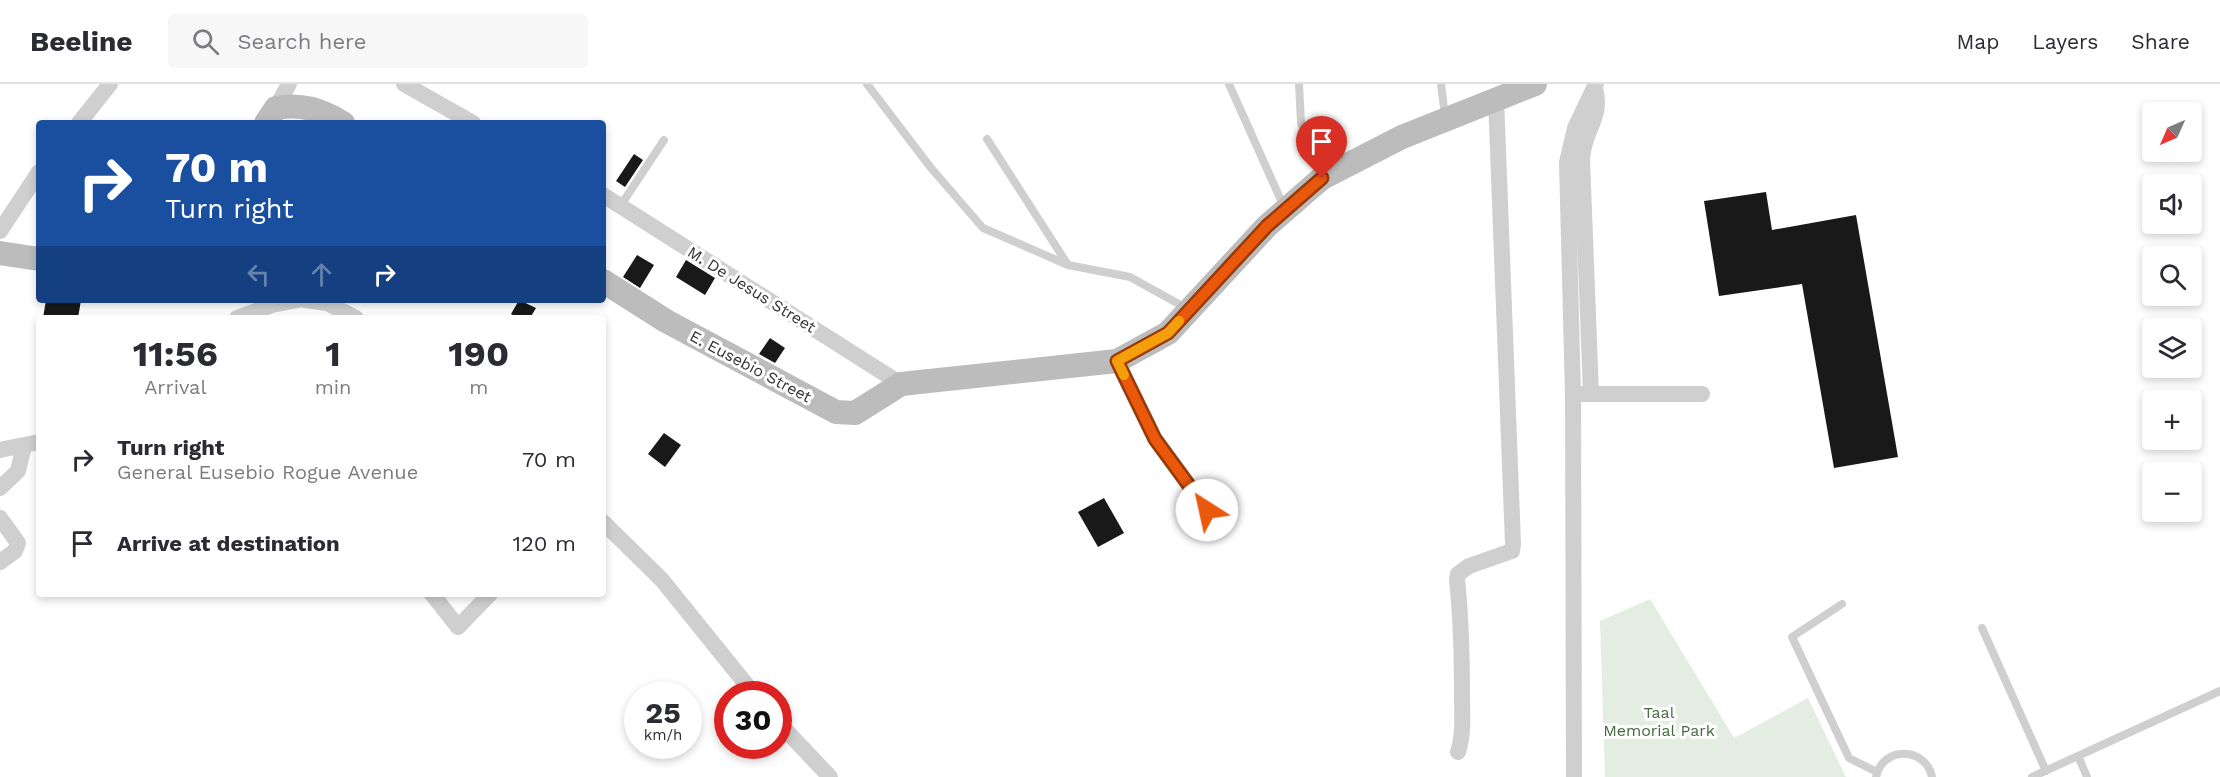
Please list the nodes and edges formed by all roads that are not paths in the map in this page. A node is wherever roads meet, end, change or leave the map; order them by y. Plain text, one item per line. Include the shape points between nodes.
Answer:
1 (110, 84) edge
2 (289, 84) edge
3 (404, 84) edge
4 (867, 84) edge
5 (1229, 84) edge
6 (1299, 84) edge
7 (1441, 84) edge
8 (1535, 84) edge
9 (1595, 86) edge
10 (1496, 98) junction
11 (271, 116) edge
12 (81, 120) edge
13 (338, 120) edge
14 (468, 120) edge
15 (1445, 120) junction
16 (987, 139) dead end
17 (663, 140) dead end
18 (36, 177) edge
19 (1322, 178) junction
20 (606, 197) edge
21 (621, 205) junction
22 (1285, 208) junction
23 (0, 231) edge
24 (0, 253) edge
25 (36, 259) edge
26 (1068, 265) junction
27 (606, 283) edge
28 (282, 303) edge
29 (327, 303) edge
30 (1189, 310) junction
31 (245, 315) edge
32 (350, 315) edge
33 (1117, 361) junction
34 (901, 384) junction
35 (1573, 394) junction
36 (1591, 394) junction
37 (1702, 394) dead end
38 (31, 444) edge
39 (0, 450) edge
40 (0, 488) edge
41 (1207, 510) dead end
42 (0, 518) edge
43 (606, 525) edge
44 (0, 562) edge
45 (434, 597) edge
46 (487, 597) edge
47 (1842, 604) dead end
48 (1982, 628) dead end
49 (744, 681) edge
50 (2220, 691) edge
51 (792, 737) edge
52 (1458, 752) dead end
53 (2079, 758) junction
54 (2046, 771) junction
55 (1877, 775) edge
56 (830, 777) edge
57 (1574, 777) edge
58 (1932, 777) edge
59 (2032, 777) edge
60 (2087, 777) edge

1 - 12 street
2 - 11 street
3 - 14 street
4 - 26 lane via 983,228
5 - 22 lane
6 - 19 lane via 1301,123
7 - 15 lane
8 - 10 main road
9 - 35 street via 1575,128 1568,162
9 - 36 street via 1599,109 1583,144 1582,159
10 - 15 main road
10 - 52 street via 1514,544 1512,550 1458,574 1462,741
11 - 13 main road via 294,105 321,110
15 - 19 main road
16 - 26 lane
17 - 21 lane
18 - 23 street
19 - 22 main road
20 - 21 street, M. De Jesus Street
21 - 34 street, M. De Jesus Street
22 - 30 main road
24 - 25 main road
26 - 30 lane via 1130,277
27 - 34 main road, E. Eusebio Street via 666,321 837,412 855,413
28 - 31 street
29 - 32 street
30 - 33 main road via 1168,333
33 - 34 main road
33 - 41 street via 1155,439
35 - 36 street
35 - 57 street
36 - 37 street
38 - 39 street
38 - 40 street via 18,471
42 - 44 street via 18,543 15,551
43 - 49 street via 662,580
45 - 46 street via 458,627
47 - 55 lane via 1792,637 1849,758
48 - 54 lane
50 - 53 lane
51 - 56 street
53 - 54 lane
53 - 60 lane
54 - 59 lane
55 - 58 lane via 1888,758 1905,753 1922,759

